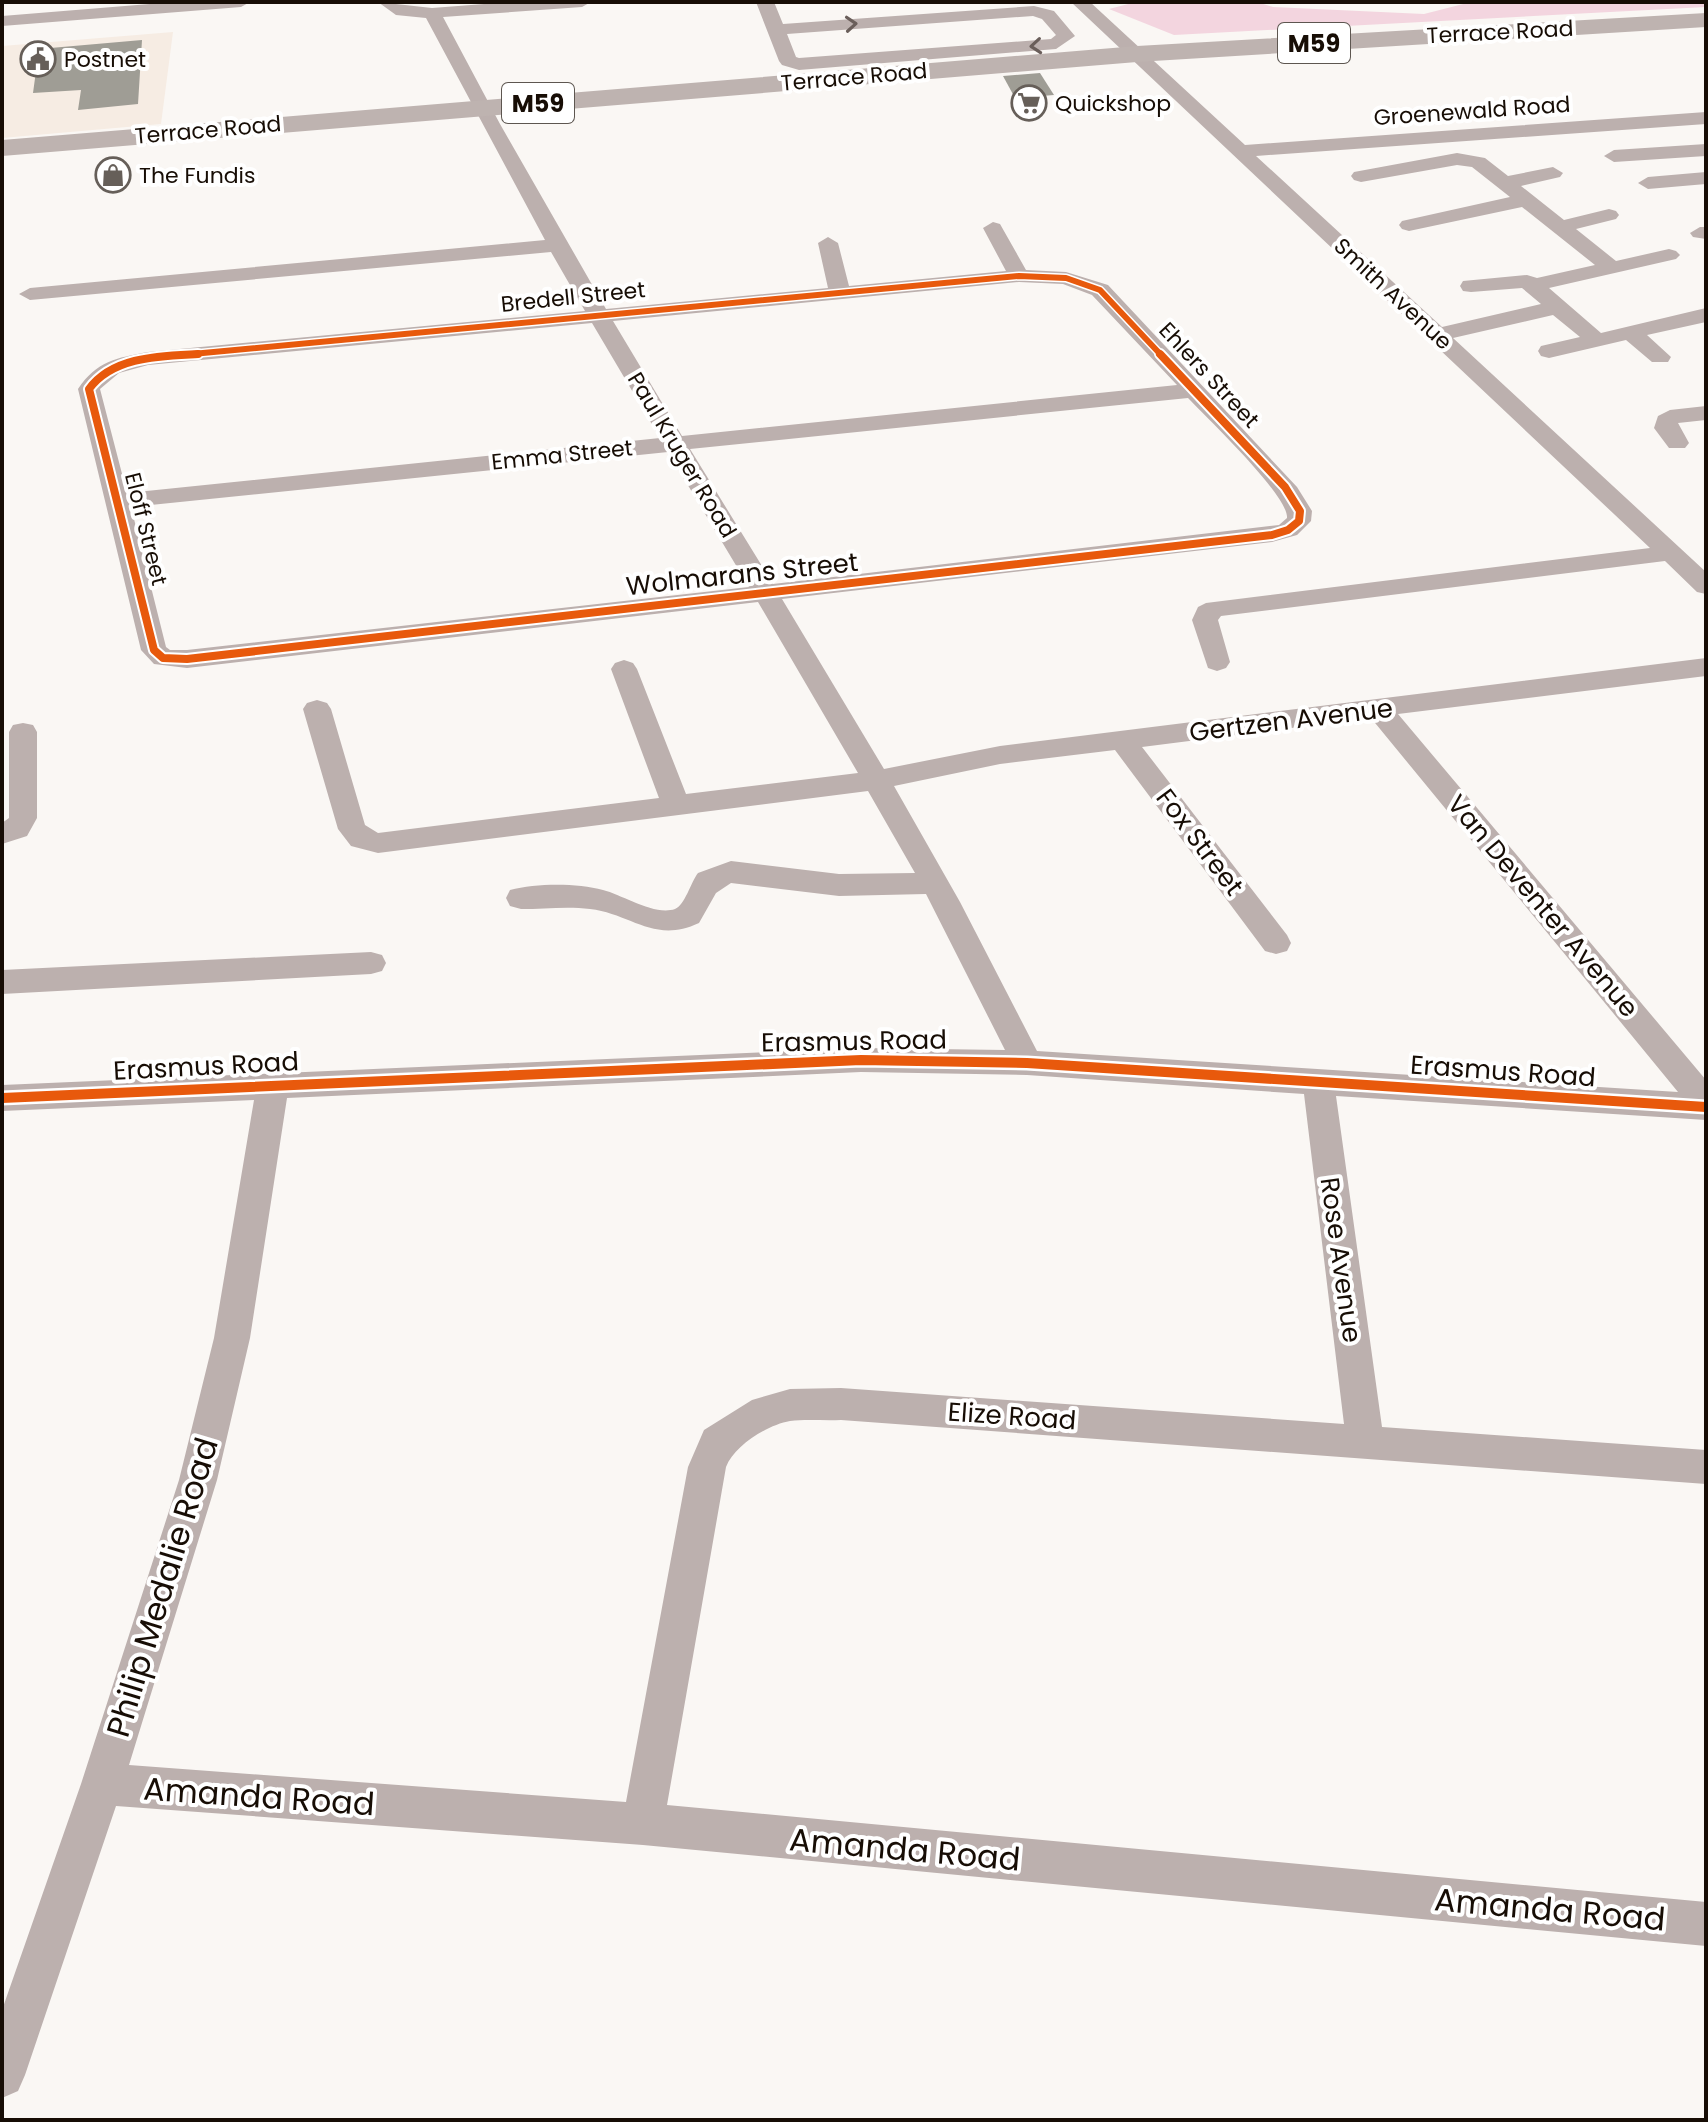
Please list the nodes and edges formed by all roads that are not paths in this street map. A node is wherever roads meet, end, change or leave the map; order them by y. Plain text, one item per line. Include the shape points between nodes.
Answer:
1 (241, 2) edge
2 (387, 2) edge
3 (582, 2) edge
4 (765, 2) edge
5 (1080, 2) edge
6 (432, 13) junction
7 (1706, 20) edge
8 (2, 21) edge
9 (774, 30) junction
10 (1137, 54) junction
11 (480, 107) junction
12 (1706, 118) edge
13 (2, 148) edge
14 (1706, 150) edge
15 (1241, 151) junction
16 (1614, 156) dead end
17 (1553, 173) dead end
18 (1361, 176) dead end
19 (1706, 178) edge
20 (1505, 183) junction
21 (1648, 183) dead end
22 (1526, 200) junction
23 (1609, 215) dead end
24 (1409, 225) dead end
25 (1559, 227) junction
26 (993, 228) dead end
27 (828, 243) dead end
28 (558, 245) junction
29 (1669, 255) dead end
30 (1612, 268) junction
31 (1019, 276) junction
32 (1066, 278) joint
33 (1535, 285) junction
34 (1471, 286) dead end
35 (840, 291) junction
36 (30, 294) dead end
37 (1558, 307) junction
38 (597, 315) junction
39 (1706, 315) edge
40 (1630, 332) junction
41 (1437, 335) junction
42 (1596, 340) junction
43 (1549, 351) dead end
44 (1660, 357) dead end
45 (92, 383) joint
46 (1196, 390) junction
47 (1706, 413) edge
48 (676, 443) junction
49 (1677, 443) dead end
50 (119, 501) junction
51 (1299, 521) joint
52 (1671, 553) junction
53 (1706, 586) edge
54 (764, 594) junction
55 (187, 659) joint
56 (1217, 662) dead end
57 (1706, 667) edge
58 (624, 669) dead end
59 (317, 709) dead end
60 (1379, 709) junction
61 (23, 732) dead end
62 (1123, 741) junction
63 (876, 780) junction
64 (677, 807) junction
65 (2, 834) edge
66 (935, 883) junction
67 (521, 898) dead end
68 (1276, 943) dead end
69 (371, 963) dead end
70 (2, 982) edge
71 (1027, 1063) junction
72 (1318, 1080) junction
73 (273, 1085) junction
74 (2, 1098) edge
75 (1706, 1105) edge
76 (1365, 1441) junction
77 (1706, 1467) edge
78 (102, 1784) junction
79 (643, 1824) junction
80 (1706, 1924) edge
81 (2, 2075) edge

1 - 8 street
2 - 6 street via 402,11
3 - 6 street
4 - 9 street
5 - 10 street, Smith Avenue
6 - 11 street, Paul Kruger Road
7 - 10 main road, Terrace Road / M59
9 -> 9 street via 1039,11 1066,36 1056,44 799,64 788,61
10 - 11 main road, Terrace Road / M59
10 - 15 street, Smith Avenue
11 - 13 main road, Terrace Road / M59
11 - 28 street, Paul Kruger Road
12 - 15 street, Groenewald Road
14 - 16 street
15 - 41 street, Smith Avenue
17 - 20 street
18 - 20 street via 1457,159 1484,166
19 - 21 street
20 - 22 street
22 - 24 street
22 - 25 street
23 - 25 street
25 - 30 street
26 - 31 street
27 - 35 street
28 - 36 street
28 - 38 street, Paul Kruger Road
29 - 30 street
30 - 33 street
31 - 32 street, Bredell Street
31 - 35 street, Bredell Street
32 - 46 street, Ehlers Street via 1100,290
33 - 34 street via 1516,280
33 - 37 street
35 - 38 street, Bredell Street
37 - 41 street
37 - 42 street
38 - 45 street, Bredell Street via 132,362 108,368
38 - 48 street, Paul Kruger Road
39 - 40 street
40 - 42 street
40 - 44 street
41 - 52 street, Smith Avenue
42 - 43 street
45 - 50 street, Eloff Street via 89,389
46 - 48 street, Emma Street
46 - 51 street, Ehlers Street via 1285,487 1300,511
47 - 49 street via 1670,417 1666,428
48 - 50 street, Emma Street
48 - 54 street, Paul Kruger Road
50 - 55 street, Eloff Street via 154,650 163,658
51 - 54 street, Wolmarans Street via 1272,535
52 - 53 street, Smith Avenue
52 - 56 street via 1215,609 1205,620
54 - 55 street, Wolmarans Street
54 - 63 street, Paul Kruger Road
57 - 60 street, Gertzen Avenue
58 - 64 street
59 - 64 street, Gertzen Avenue via 352,829 361,839 402,842
60 - 62 street, Gertzen Avenue
60 - 75 street, Van Deventer Avenue
61 - 65 street via 23,818 17,829
62 - 63 street, Gertzen Avenue via 1000,755
62 - 68 street, Fox Street
63 - 64 street, Gertzen Avenue
63 - 66 street, Paul Kruger Road
66 - 67 street via 839,885 716,874 704,883 690,913 661,920 590,898
66 - 71 street, Paul Kruger Road
69 - 70 street
71 - 72 street, Erasmus Road
71 - 73 street, Erasmus Road via 861,1060
72 - 75 street, Erasmus Road
72 - 76 street, Rose Avenue
73 - 74 street, Erasmus Road
73 - 78 street, Philip Medalie Road via 232,1338 202,1466
76 - 77 street, Elize Road
76 - 79 street, Elize Road via 841,1404 790,1405 740,1424 717,1442 707,1467
78 - 79 street, Amanda Road
78 - 81 street, Philip Medalie Road
79 - 80 street, Amanda Road

